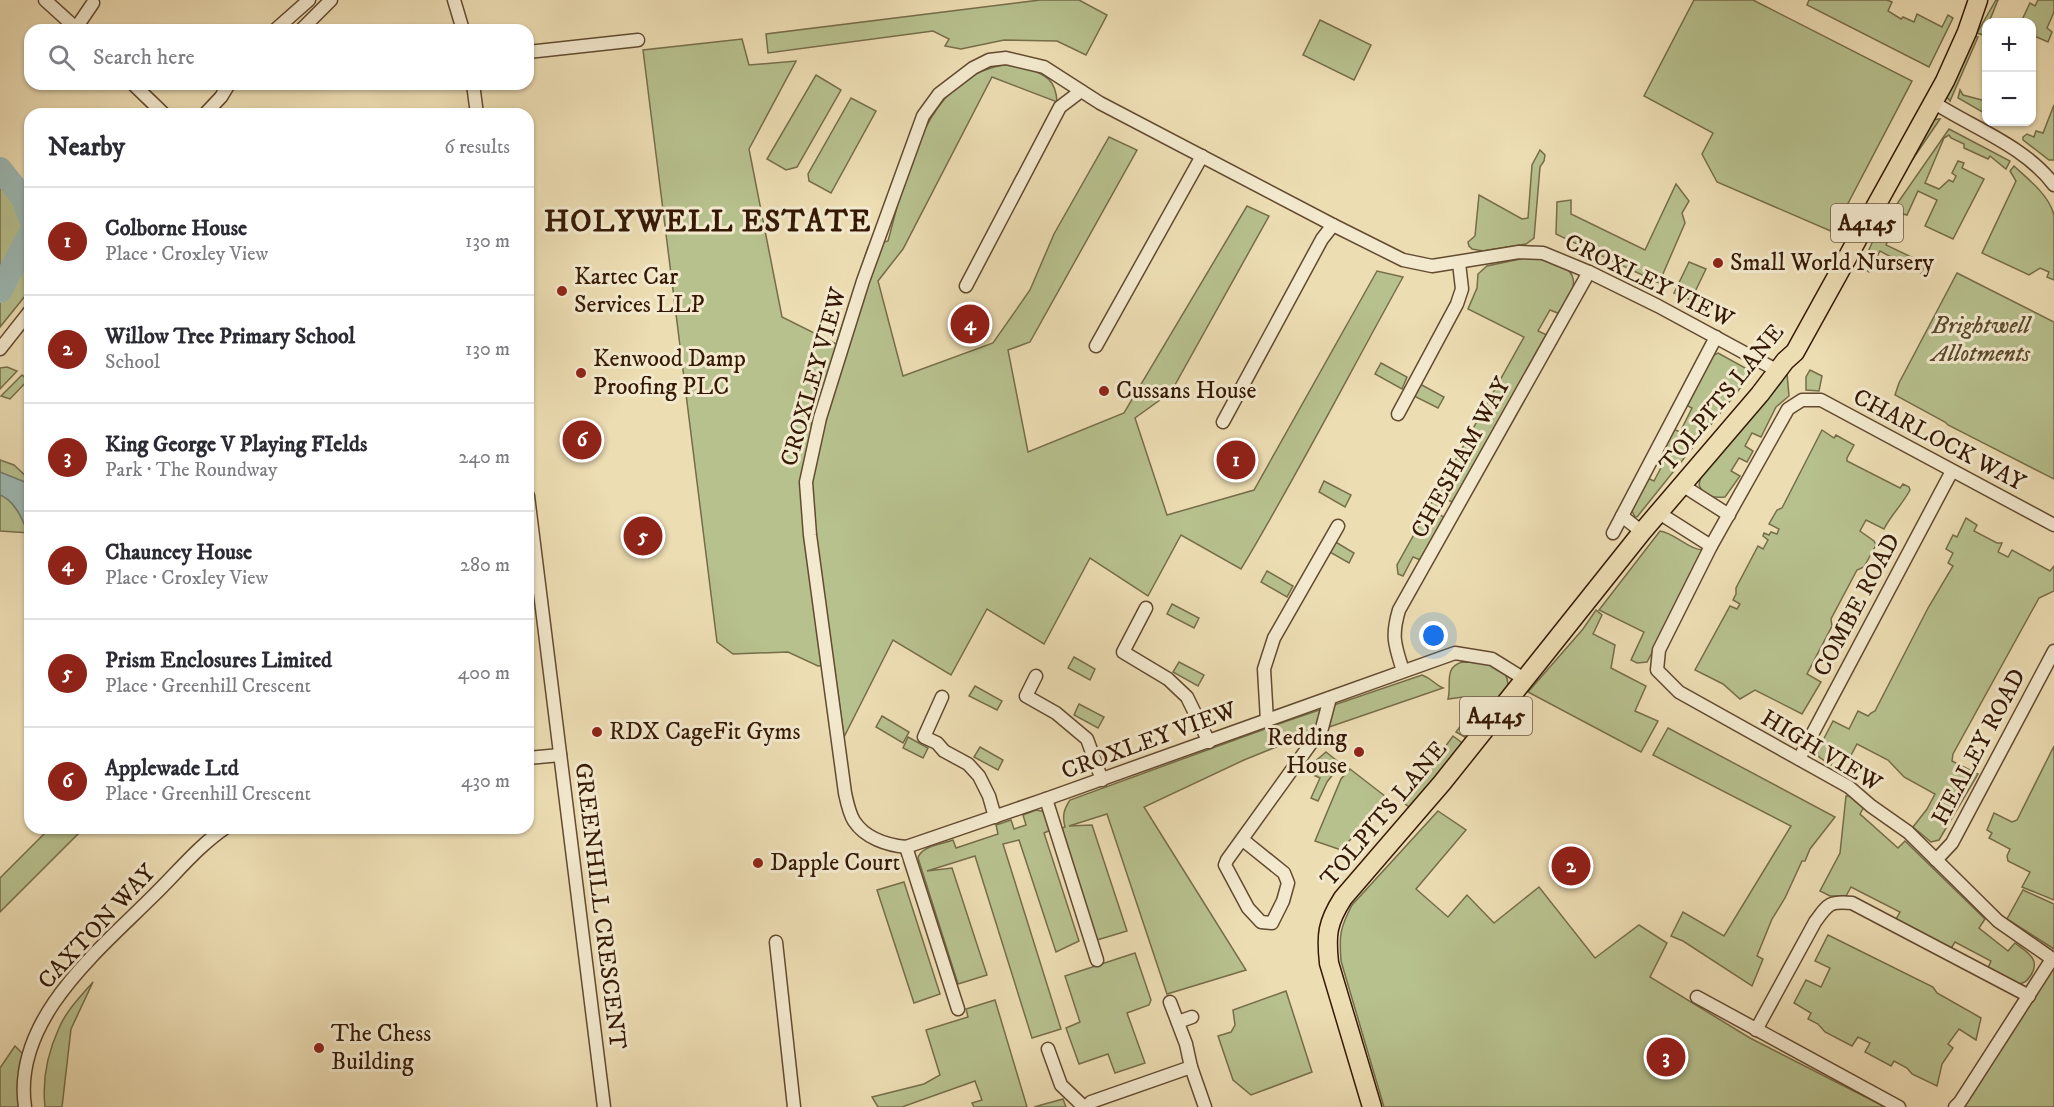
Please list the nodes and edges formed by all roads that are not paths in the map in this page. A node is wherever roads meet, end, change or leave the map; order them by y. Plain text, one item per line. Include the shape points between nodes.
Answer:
1 (45, 0) edge
2 (309, 0) edge
3 (331, 0) edge
4 (454, 0) edge
5 (1978, 0) edge
6 (93, 3) dead end
7 (71, 24) edge
8 (80, 24) edge
9 (282, 24) edge
10 (307, 24) edge
11 (461, 24) edge
12 (638, 40) dead end
13 (534, 51) edge
14 (139, 90) edge
15 (225, 90) edge
16 (231, 90) edge
17 (474, 90) edge
18 (1081, 91) junction
19 (221, 97) junction
20 (1933, 102) junction
21 (158, 108) edge
22 (211, 108) edge
23 (476, 108) edge
24 (1202, 156) junction
25 (2052, 178) edge
26 (1333, 225) junction
27 (1460, 263) junction
28 (1589, 272) junction
29 (966, 286) dead end
30 (24, 318) edge
31 (1716, 337) junction
32 (1096, 346) dead end
33 (0, 349) edge
34 (1778, 371) junction
35 (1398, 414) dead end
36 (1223, 422) dead end
37 (1952, 471) junction
38 (1682, 485) junction
39 (1659, 513) junction
40 (1729, 515) junction
41 (1622, 516) junction
42 (2054, 525) edge
43 (1338, 526) dead end
44 (1642, 532) junction
45 (1613, 533) dead end
46 (534, 545) edge
47 (1711, 546) junction
48 (1146, 608) dead end
49 (2054, 651) edge
50 (1403, 671) junction
51 (1036, 676) dead end
52 (1526, 680) junction
53 (942, 697) dead end
54 (1330, 698) junction
55 (1267, 721) junction
56 (1209, 742) junction
57 (560, 755) junction
58 (534, 757) edge
59 (1798, 759) junction
60 (1102, 780) junction
61 (1046, 799) junction
62 (996, 817) junction
63 (216, 834) edge
64 (1242, 840) junction
65 (906, 847) junction
66 (1936, 860) junction
67 (776, 942) dead end
68 (1097, 960) dead end
69 (2053, 960) edge
70 (2029, 996) junction
71 (1696, 997) dead end
72 (1170, 1002) dead end
73 (958, 1009) dead end
74 (1191, 1017) dead end
75 (1178, 1022) junction
76 (1756, 1030) junction
77 (1048, 1049) dead end
78 (1191, 1067) junction
79 (1369, 1106) edge
80 (24, 1107) edge
81 (604, 1107) edge
82 (794, 1107) edge
83 (1085, 1107) edge
84 (1205, 1107) edge
85 (1899, 1107) edge
86 (1955, 1107) edge

1 - 7 street
2 - 9 street
3 - 10 street
4 - 11 street
5 - 20 main road, TOLPITS LANE / A4145
6 - 8 street
12 - 13 street
14 - 21 street
15 - 19 street
16 - 19 street
17 - 23 street
18 - 24 street, CROXLEY VIEW
18 - 29 street via 1060,107
18 - 65 street, CROXLEY VIEW via 1044,67 1006,58 988,60 973,68 939,94 923,116 910,150 820,418 806,482 845,793 854,822 866,833 893,846
19 - 22 street
20 - 25 street via 2015,149
20 - 34 main road, TOLPITS LANE / A4145 via 1799,345
24 - 26 street, CROXLEY VIEW
24 - 32 street
26 - 27 street, CROXLEY VIEW via 1403,260 1432,266
26 - 36 street
27 - 28 street, CROXLEY VIEW via 1519,252 1543,253
27 - 35 street via 1462,290 1457,304
28 - 31 street, CROXLEY VIEW
28 - 50 street, CHESHAM WAY via 1399,610 1393,630
30 - 33 street
31 - 34 street, CROXLEY VIEW
31 - 41 street, TOLPITS LANE
34 - 38 main road, TOLPITS LANE / A4145
37 - 40 street, CHARLOCK WAY via 1821,400 1802,400 1788,409
37 - 42 street, CHARLOCK WAY
37 - 59 street, COMBE ROAD
38 - 39 main road, TOLPITS LANE / A4145
38 - 40 street
39 - 44 main road, TOLPITS LANE / A4145
39 - 47 street
40 - 47 street
41 - 44 street
41 - 45 street, TOLPITS LANE
43 - 55 street, CROXLEY VIEW via 1274,638 1264,669
44 - 52 main road, TOLPITS LANE / A4145
46 - 57 street, GREENHILL CRESCENT
47 - 59 street, HIGH VIEW via 1659,650 1657,670 1679,692
48 - 56 street via 1123,652 1168,679 1187,697
49 - 66 street, HEALEY ROAD via 1952,843
50 - 52 street, CROXLEY VIEW via 1455,653 1492,659
50 - 54 street, CROXLEY VIEW
51 - 60 street via 1026,696 1056,713 1087,740
52 - 79 main road, TOLPITS LANE / A4145 via 1331,917 1326,939 1329,963
53 - 62 street via 924,737 968,764 979,776
54 - 55 street, CROXLEY VIEW
54 - 64 street via 1322,728
55 - 56 street, CROXLEY VIEW
56 - 60 street, CROXLEY VIEW
57 - 58 street
57 - 81 street, GREENHILL CRESCENT
59 - 66 street, HIGH VIEW via 1849,787 1908,832
60 - 61 street, CROXLEY VIEW
61 - 62 street, CROXLEY VIEW
61 - 68 street, CROXLEY VIEW
62 - 65 street, CROXLEY VIEW
63 - 80 street, CAXTON WAY via 58,995 27,1062
64 - 64 street via 1225,866 1248,908 1261,922 1272,923 1288,883 1284,873
65 - 73 street
66 - 69 street, HIGH VIEW via 1998,921
67 - 82 street
69 - 70 street
70 - 76 street via 1852,903 1835,901 1815,922
70 - 86 street
71 - 76 street
72 - 75 street
74 - 75 street
75 - 78 street
76 - 85 street
77 - 83 street via 1061,1085
78 - 83 street
78 - 84 street

